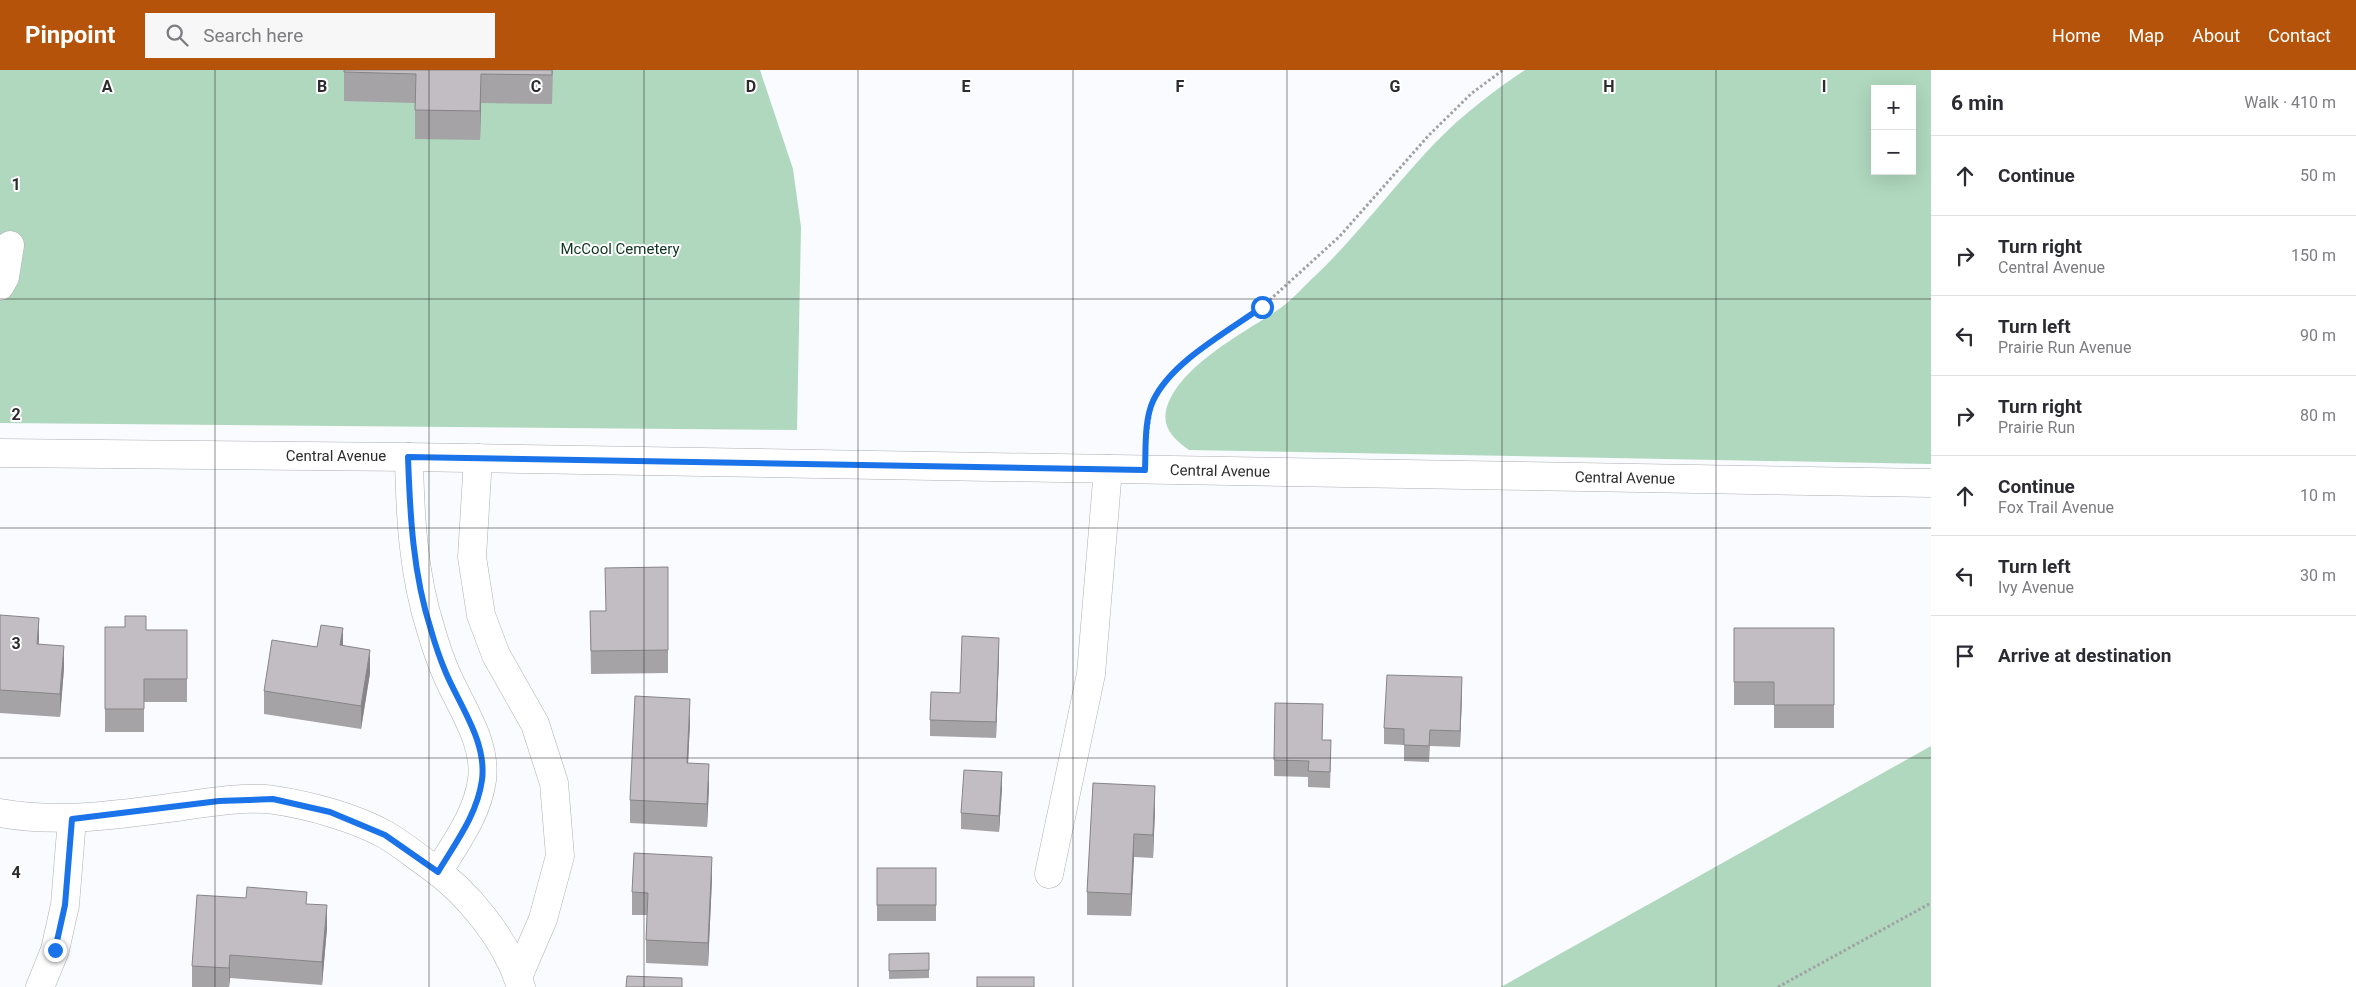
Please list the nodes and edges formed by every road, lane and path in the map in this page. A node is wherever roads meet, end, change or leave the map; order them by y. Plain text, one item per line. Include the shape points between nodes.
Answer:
1 (1504, 70) edge
2 (10, 245) dead end
3 (0, 286) edge
4 (0, 454) edge
5 (408, 457) junction
6 (478, 458) junction
7 (1108, 469) junction
8 (1145, 470) junction
9 (1931, 483) edge
10 (0, 813) edge
11 (85, 818) junction
12 (438, 872) junction
13 (1049, 874) dead end
14 (1931, 903) edge
15 (520, 982) edge
16 (40, 987) edge
17 (1778, 987) edge

1 - 8 path via 1472,93 1429,135 1340,236 1262,307 1194,354 1165,380 1152,402
2 - 3 street via 5,277
4 - 5 street, Central Avenue
5 - 6 street, Central Avenue
5 - 12 street via 410,518 428,620 445,672 480,752 482,778 474,812
6 - 7 street, Central Avenue
6 - 15 street via 472,557 481,615 496,655 535,724 554,783 560,856 543,919
7 - 8 street, Central Avenue
7 - 13 street via 1091,674
8 - 9 street, Central Avenue
10 - 11 street
11 - 12 street via 219,801 273,799 330,812 385,835
11 - 16 street via 55,950
12 - 15 street via 460,890 492,929
14 - 17 path

